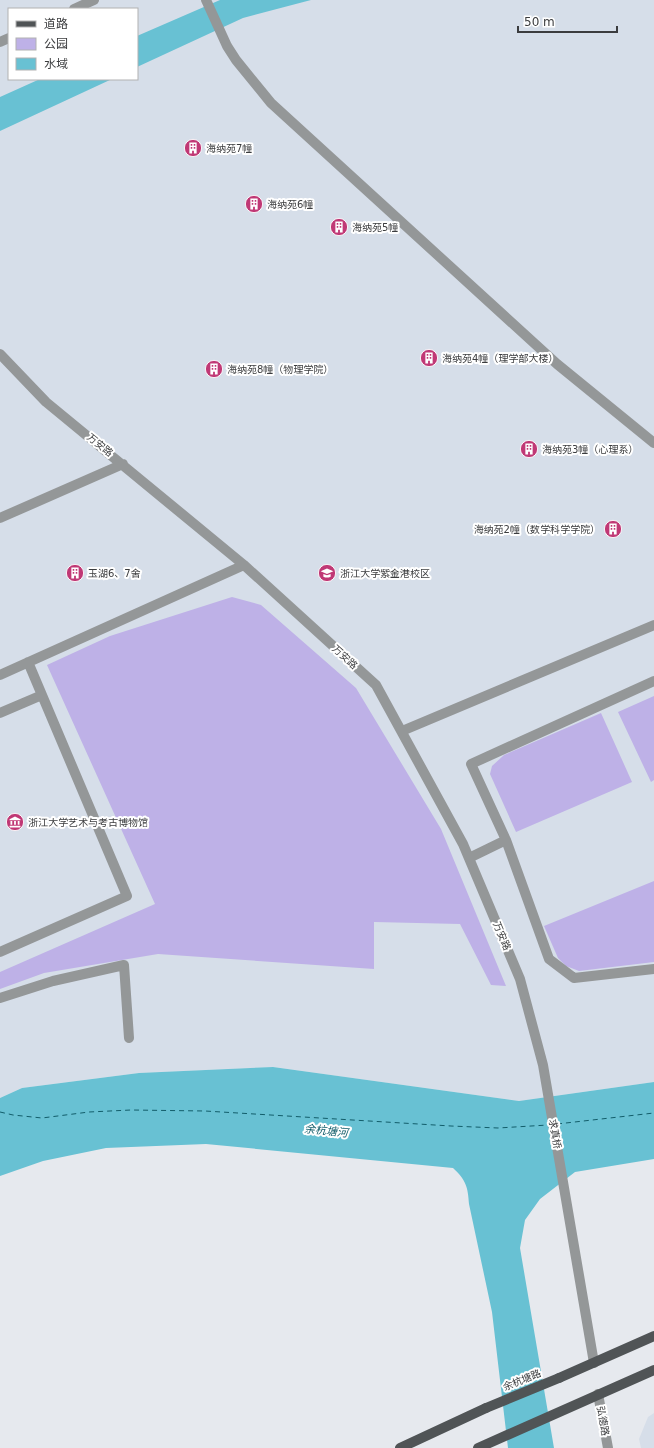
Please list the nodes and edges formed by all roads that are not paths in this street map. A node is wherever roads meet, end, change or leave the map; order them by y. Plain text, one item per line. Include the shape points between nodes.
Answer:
1 (94, 0) edge
2 (206, 0) edge
3 (76, 8) edge
4 (0, 354) edge
5 (654, 443) edge
6 (123, 464) junction
7 (0, 518) edge
8 (244, 565) junction
9 (654, 625) edge
10 (28, 662) junction
11 (0, 674) edge
12 (654, 681) edge
13 (42, 695) junction
14 (0, 714) edge
15 (402, 731) junction
16 (506, 840) junction
17 (469, 858) junction
18 (0, 952) edge
19 (654, 969) edge
20 (0, 998) edge
21 (129, 1038) dead end
22 (543, 1065) joint
23 (654, 1336) edge
24 (594, 1363) junction
25 (654, 1370) edge
26 (598, 1394) junction
27 (400, 1448) edge
28 (478, 1448) edge
29 (608, 1448) edge

1 - 3 street
2 - 5 street via 227,46 271,103 557,364
4 - 6 street, 万安路 via 46,402
6 - 7 street
6 - 8 street, 万安路
8 - 10 street
8 - 15 street, 万安路 via 376,685
9 - 15 street
10 - 11 street
10 - 13 street
12 - 16 street via 471,764
13 - 14 street
13 - 18 street via 127,896
15 - 17 street, 万安路
16 - 17 street
16 - 19 street via 549,959 574,978
17 - 22 street, 万安路 via 520,979
20 - 21 street via 53,981 124,965
22 - 24 street, 求真桥
23 - 24 main road, 余杭塘路
24 - 27 main road, 余杭塘路, bridge via 486,1408
25 - 26 main road
26 - 28 main road
26 - 29 street, 弘德路

